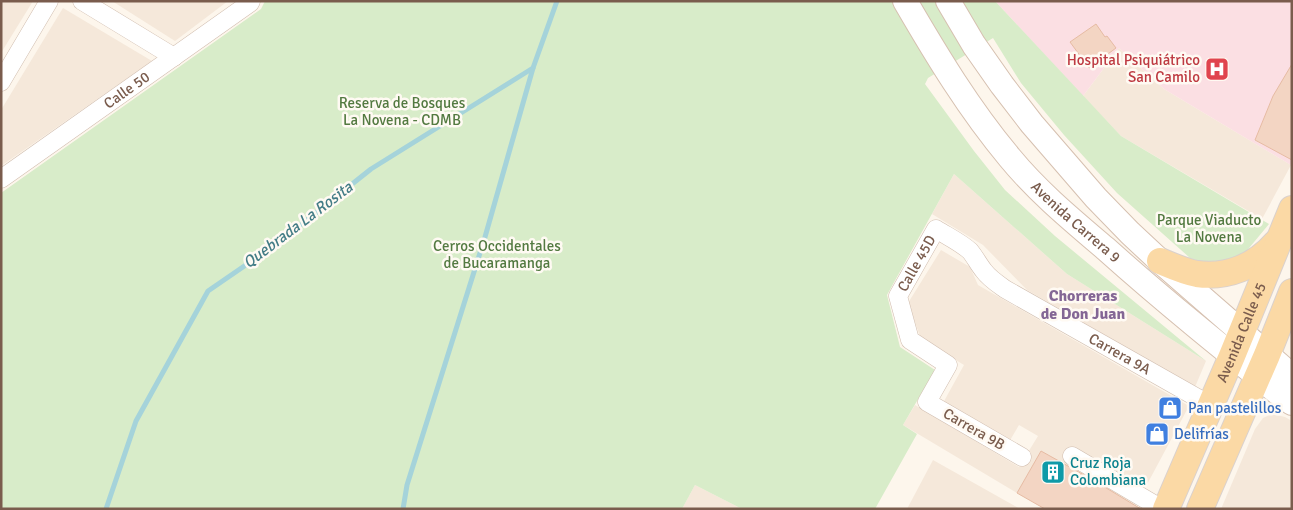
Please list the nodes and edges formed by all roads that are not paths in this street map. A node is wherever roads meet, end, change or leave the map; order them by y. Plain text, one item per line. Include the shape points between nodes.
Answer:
1 (50, 1) edge
2 (82, 1) edge
3 (251, 1) edge
4 (905, 1) edge
5 (948, 1) edge
6 (174, 57) junction
7 (1, 82) edge
8 (1, 179) edge
9 (1292, 209) edge
10 (936, 229) joint
11 (1278, 240) junction
12 (1160, 261) junction
13 (1292, 292) edge
14 (1242, 332) junction
15 (1232, 356) junction
16 (1262, 366) junction
17 (1292, 376) edge
18 (927, 402) joint
19 (1292, 403) edge
20 (1210, 405) junction
21 (1022, 456) dead end
22 (1072, 456) dead end
23 (1162, 509) edge
24 (1166, 509) edge
25 (1200, 509) edge

1 - 7 street
2 - 6 street
3 - 6 street, Calle 50
4 - 15 main road, Avenida Carrera 9 via 963,96 1037,188
5 - 12 main road, Avenida Carrera 9 via 974,45 1032,124 1103,205
6 - 8 street, Calle 50
9 - 11 main road, Avenida Calle 45
10 - 18 street, Calle 45D via 898,296 910,340 948,365
10 - 20 street, Carrera 9A via 968,250 983,271 1005,289
11 - 12 main road via 1260,259 1225,274 1196,274
11 - 14 main road, Avenida Calle 45
12 - 14 main road, Avenida Carrera 9
13 - 16 main road, Avenida Calle 45
14 - 15 main road, Avenida Calle 45
14 - 16 main road, Avenida Carrera 9
15 - 16 main road, Avenida Carrera 9
15 - 20 main road, Avenida Calle 45
16 - 17 main road, Avenida Carrera 9
16 - 19 main road, Avenida Carrera 9
16 - 25 main road, Avenida Calle 45
18 - 21 street, Carrera 9B
20 - 24 main road, Avenida Calle 45
22 - 23 street

